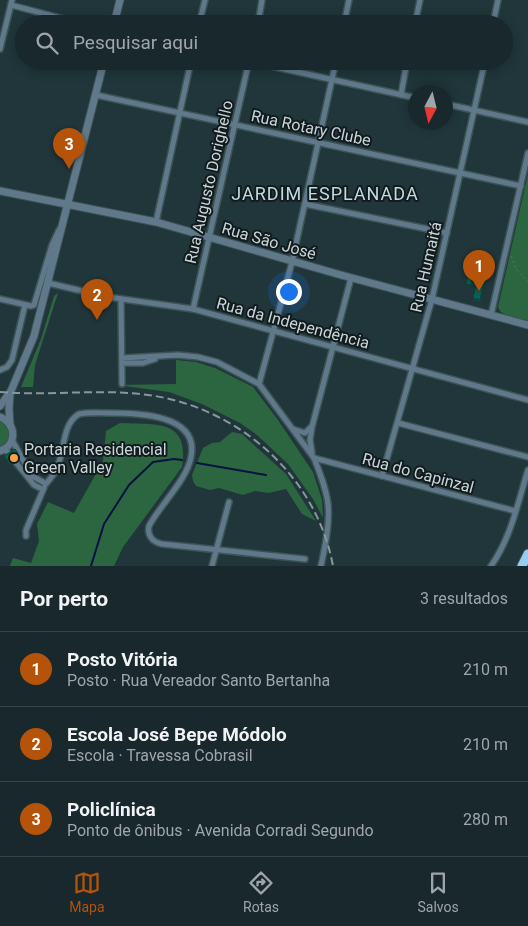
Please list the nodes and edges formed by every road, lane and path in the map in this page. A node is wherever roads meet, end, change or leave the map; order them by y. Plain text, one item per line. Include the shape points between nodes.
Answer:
1 (120, 0) edge
2 (205, 0) edge
3 (262, 0) edge
4 (349, 0) edge
5 (420, 0) edge
6 (498, 0) edge
7 (12, 2) edge
8 (55, 15) edge
9 (116, 15) edge
10 (202, 15) edge
11 (260, 15) edge
12 (346, 15) edge
13 (417, 15) edge
14 (495, 15) edge
15 (0, 49) edge
16 (102, 70) edge
17 (189, 70) edge
18 (247, 70) edge
19 (288, 70) edge
20 (334, 70) edge
21 (405, 70) edge
22 (482, 70) edge
23 (332, 80) junction
24 (400, 94) junction
25 (96, 95) junction
26 (408, 96) edge
27 (453, 106) edge
28 (474, 110) junction
29 (180, 112) junction
30 (528, 122) edge
31 (235, 124) junction
32 (318, 142) junction
33 (528, 153) edge
34 (460, 172) junction
35 (521, 186) junction
36 (0, 191) edge
37 (305, 204) junction
38 (68, 205) junction
39 (156, 222) junction
40 (63, 223) junction
41 (446, 234) junction
42 (210, 238) junction
43 (506, 252) junction
44 (292, 262) junction
45 (351, 278) junction
46 (528, 282) edge
47 (48, 283) junction
48 (0, 299) edge
49 (121, 299) junction
50 (432, 300) junction
51 (25, 305) junction
52 (193, 309) junction
53 (491, 315) junction
54 (528, 325) edge
55 (274, 331) junction
56 (334, 347) junction
57 (122, 361) junction
58 (413, 369) junction
59 (0, 370) edge
60 (122, 384) dead end
61 (259, 384) junction
62 (11, 391) junction
63 (528, 400) edge
64 (0, 406) edge
65 (0, 417) edge
66 (398, 423) junction
67 (10, 425) junction
68 (312, 427) junction
69 (293, 429) junction
70 (12, 440) junction
71 (2, 450) edge
72 (313, 457) junction
73 (528, 457) edge
74 (528, 470) edge
75 (382, 476) junction
76 (43, 486) junction
77 (229, 502) dead end
78 (516, 511) junction
79 (26, 536) dead end
80 (217, 549) junction
81 (528, 554) edge
82 (305, 559) dead end
83 (212, 566) edge
84 (321, 566) edge
85 (491, 566) edge
86 (522, 566) edge

1 - 9 street
2 - 10 street
3 - 11 street
4 - 12 street
5 - 13 street
6 - 14 street
7 - 8 street
7 - 15 street
16 - 25 street
17 - 29 street
18 - 31 street, Rua Augusto Dorighello
19 - 23 street
20 - 23 street
21 - 24 street
22 - 28 street, Rua Humaitá
23 - 24 street
23 - 32 street
24 - 26 street
25 - 29 street, Rua Rotary Clube
25 - 38 street
27 - 28 street
28 - 30 street
28 - 34 street, Rua Humaitá
29 - 31 street, Rua Rotary Clube
29 - 39 street
31 - 32 street, Rua Rotary Clube
31 - 42 street, Rua Augusto Dorighello
32 - 34 street, Rua Rotary Clube
32 - 37 street
33 - 35 street
34 - 35 street, Rua Rotary Clube
34 - 41 street, Rua Humaitá
35 - 43 street
36 - 38 street, Rua São José
37 - 41 street
37 - 44 street
38 - 39 street, Rua São José
38 - 40 street
39 - 42 street, Rua São José
40 - 47 street
40 - 51 street via 52,245 36,302
41 - 50 street, Rua Humaitá
42 - 44 street, Rua São José
42 - 52 street, Rua Augusto Dorighello
43 - 46 path via 513,257 516,269
43 - 53 street
44 - 45 street, Rua São José
44 - 55 street
45 - 50 street, Rua São José
45 - 56 street
47 - 49 street, Rua da Independência
47 - 62 street via 34,336
48 - 51 street
49 - 52 street, Rua da Independência
49 - 57 street
50 - 53 street, Rua São José
50 - 58 street, Rua Humaitá
51 - 59 street via 12,360 8,367
52 - 55 street, Rua da Independência
53 - 54 street, Rua São José
55 - 56 street, Rua da Independência
55 - 61 street
56 - 58 street, Rua da Independência
56 - 68 street
57 - 60 street
57 - 61 street via 143,363 160,357 190,355 217,362
58 - 63 street, Rua da Independência
58 - 66 street, Rua Humaitá
61 - 69 street
62 - 64 street
62 - 67 street
65 - 67 street
66 - 73 street
66 - 75 street, Rua Humaitá
67 - 70 street
68 - 69 street via 305,432
68 - 72 street
69 - 72 street
70 - 71 street
70 - 76 street via 32,476
71 - 76 street via 34,485
72 - 75 street, Rua do Capinzal
72 - 84 street via 324,486 328,510 327,539
74 - 78 street
75 - 78 street, Rua do Capinzal
76 - 79 street
76 - 80 street via 56,471 69,424 78,414 125,413 167,419 185,432 190,441 191,457 187,469 151,522 149,536 158,543
77 - 80 street
78 - 85 street via 503,546
80 - 82 street
80 - 83 street
81 - 86 highway

